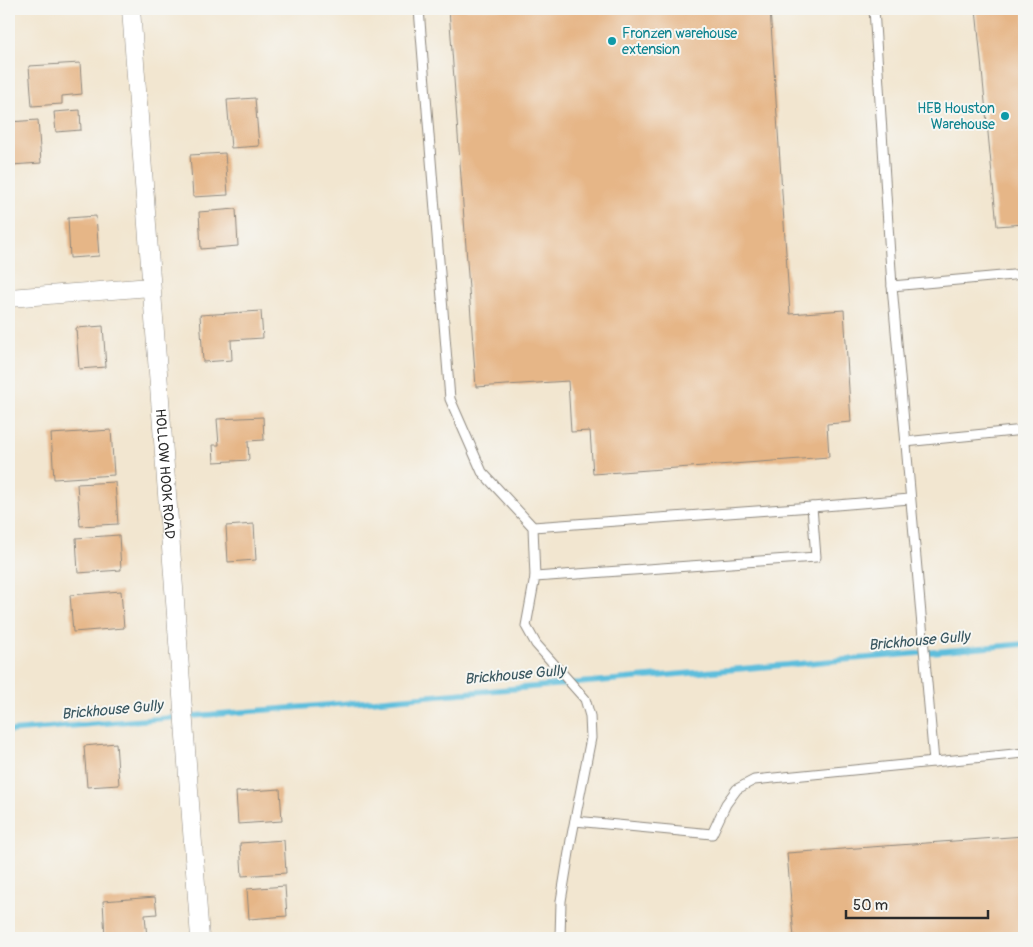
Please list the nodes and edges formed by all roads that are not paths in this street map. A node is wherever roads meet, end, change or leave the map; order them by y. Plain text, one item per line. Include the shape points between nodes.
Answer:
1 (131, 9) edge
2 (419, 9) edge
3 (874, 9) edge
4 (1024, 274) edge
5 (892, 286) junction
6 (152, 287) junction
7 (9, 298) edge
8 (1024, 430) edge
9 (905, 442) junction
10 (910, 499) junction
11 (812, 508) junction
12 (533, 527) junction
13 (535, 577) junction
14 (1024, 753) edge
15 (934, 762) junction
16 (575, 821) junction
17 (200, 938) edge
18 (560, 938) edge

1 - 6 street, HOLLOW HOOK ROAD
2 - 12 lane via 450,399 482,472
3 - 5 lane
4 - 5 lane
5 - 9 lane
6 - 7 street
6 - 17 street, HOLLOW HOOK ROAD
8 - 9 lane
9 - 10 lane
10 - 11 lane
10 - 15 lane
11 - 12 lane
11 - 13 lane via 816,557
12 - 13 lane
13 - 16 lane via 526,626 536,644 584,699 590,716 591,738
14 - 15 lane
15 - 16 lane via 754,780 737,789 712,834
16 - 18 lane via 561,901

